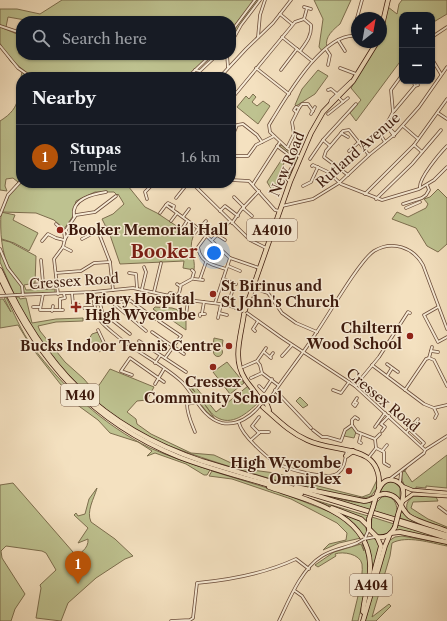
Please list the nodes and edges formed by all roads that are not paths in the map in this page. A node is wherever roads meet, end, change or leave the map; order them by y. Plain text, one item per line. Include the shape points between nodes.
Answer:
1 (256, 0) edge
2 (260, 0) edge
3 (265, 0) edge
4 (291, 0) edge
5 (362, 0) edge
6 (388, 0) edge
7 (311, 9) dead end
8 (359, 12) edge
9 (385, 12) edge
10 (280, 14) junction
11 (304, 19) junction
12 (292, 24) junction
13 (0, 26) edge
14 (236, 26) edge
15 (447, 27) edge
16 (16, 31) edge
17 (236, 34) edge
18 (435, 34) edge
19 (258, 37) junction
20 (282, 37) junction
21 (351, 37) edge
22 (338, 40) junction
23 (0, 46) edge
24 (374, 48) edge
25 (297, 49) junction
26 (326, 49) junction
27 (300, 51) junction
28 (345, 51) dead end
29 (206, 60) edge
30 (212, 60) edge
31 (227, 60) edge
32 (236, 60) edge
33 (236, 60) edge
34 (312, 60) junction
35 (435, 63) edge
36 (328, 65) dead end
37 (228, 68) junction
38 (256, 68) junction
39 (340, 68) dead end
40 (446, 68) edge
41 (439, 69) junction
42 (195, 70) joint
43 (281, 70) dead end
44 (24, 72) edge
45 (224, 72) edge
46 (441, 74) junction
47 (357, 75) junction
48 (399, 79) edge
49 (415, 86) dead end
50 (328, 90) dead end
51 (236, 93) edge
52 (289, 94) junction
53 (338, 96) junction
54 (348, 98) dead end
55 (447, 99) edge
56 (343, 102) junction
57 (392, 102) junction
58 (356, 104) dead end
59 (399, 105) junction
60 (315, 107) dead end
61 (313, 111) junction
62 (393, 112) junction
63 (438, 113) junction
64 (311, 114) dead end
65 (328, 114) dead end
66 (447, 119) edge
67 (403, 126) junction
68 (236, 130) edge
69 (441, 130) dead end
70 (384, 131) dead end
71 (341, 133) junction
72 (380, 134) junction
73 (376, 135) dead end
74 (395, 135) junction
75 (274, 136) junction
76 (348, 137) dead end
77 (418, 139) junction
78 (323, 140) junction
79 (262, 142) junction
80 (280, 142) junction
81 (385, 142) junction
82 (358, 143) junction
83 (414, 145) junction
84 (277, 146) junction
85 (330, 146) junction
86 (447, 146) edge
87 (287, 148) junction
88 (349, 151) dead end
89 (422, 152) junction
90 (369, 155) junction
91 (236, 156) edge
92 (300, 156) junction
93 (310, 159) dead end
94 (312, 166) dead end
95 (447, 166) edge
96 (318, 167) junction
97 (348, 175) junction
98 (236, 180) edge
99 (290, 182) junction
100 (339, 183) junction
101 (253, 184) junction
102 (427, 185) junction
103 (16, 186) edge
104 (303, 186) dead end
105 (149, 188) edge
106 (184, 188) edge
107 (197, 188) edge
108 (420, 188) junction
109 (259, 191) junction
110 (106, 192) dead end
111 (365, 194) junction
112 (116, 196) dead end
113 (234, 197) dead end
114 (176, 198) dead end
115 (376, 199) junction
116 (147, 200) dead end
117 (415, 202) junction
118 (420, 202) dead end
119 (403, 204) dead end
120 (281, 205) junction
121 (244, 207) junction
122 (406, 208) dead end
123 (189, 209) dead end
124 (220, 211) junction
125 (279, 211) junction
126 (160, 213) dead end
127 (177, 213) junction
128 (0, 215) edge
129 (74, 216) junction
130 (238, 216) junction
131 (252, 216) dead end
132 (183, 217) junction
133 (276, 219) junction
134 (206, 220) dead end
135 (171, 221) dead end
136 (187, 221) junction
137 (230, 221) junction
138 (232, 223) junction
139 (260, 223) dead end
140 (56, 224) dead end
141 (290, 225) dead end
142 (105, 227) dead end
143 (182, 228) dead end
144 (273, 228) junction
145 (198, 229) junction
146 (65, 230) junction
147 (98, 231) junction
148 (193, 235) dead end
149 (217, 235) junction
150 (206, 236) junction
151 (82, 239) dead end
152 (64, 240) junction
153 (212, 240) junction
154 (226, 240) dead end
155 (42, 241) dead end
156 (63, 247) junction
157 (266, 248) junction
158 (0, 249) edge
159 (72, 251) dead end
160 (230, 258) junction
161 (41, 260) dead end
162 (110, 262) junction
163 (206, 262) junction
164 (161, 263) dead end
165 (228, 266) junction
166 (144, 267) dead end
167 (259, 268) junction
168 (226, 269) junction
169 (0, 270) edge
170 (192, 270) dead end
171 (240, 271) dead end
172 (56, 273) junction
173 (129, 274) dead end
174 (0, 277) edge
175 (194, 278) dead end
176 (223, 279) junction
177 (57, 282) junction
178 (43, 283) junction
179 (177, 284) dead end
180 (236, 284) dead end
181 (32, 285) dead end
182 (180, 286) junction
183 (137, 288) junction
184 (252, 288) junction
185 (112, 290) junction
186 (142, 290) junction
187 (93, 292) junction
188 (154, 292) junction
189 (232, 292) dead end
190 (72, 293) junction
191 (43, 294) junction
192 (58, 294) junction
193 (64, 294) junction
194 (174, 294) dead end
195 (23, 295) junction
196 (0, 296) edge
197 (168, 296) junction
198 (178, 298) junction
199 (188, 300) junction
200 (115, 302) junction
201 (204, 302) junction
202 (100, 303) junction
203 (215, 303) junction
204 (94, 304) junction
205 (221, 304) junction
206 (79, 305) dead end
207 (228, 305) junction
208 (53, 306) dead end
209 (33, 307) dead end
210 (40, 307) junction
211 (438, 307) junction
212 (84, 308) dead end
213 (95, 308) junction
214 (52, 311) junction
215 (245, 312) junction
216 (219, 313) junction
217 (410, 313) dead end
218 (227, 315) dead end
219 (186, 316) dead end
220 (200, 316) dead end
221 (218, 318) dead end
222 (155, 319) dead end
223 (159, 321) dead end
224 (258, 321) junction
225 (447, 329) edge
226 (98, 330) dead end
227 (146, 331) dead end
228 (255, 331) dead end
229 (152, 332) dead end
230 (317, 332) junction
231 (130, 334) dead end
232 (447, 337) edge
233 (139, 341) dead end
234 (109, 345) dead end
235 (292, 345) junction
236 (174, 347) junction
237 (432, 347) dead end
238 (266, 348) dead end
239 (431, 351) junction
240 (264, 352) junction
241 (303, 352) junction
242 (438, 352) dead end
243 (273, 353) dead end
244 (184, 354) dead end
245 (160, 356) junction
246 (282, 356) dead end
247 (165, 358) junction
248 (429, 358) junction
249 (257, 361) junction
250 (155, 363) junction
251 (387, 364) dead end
252 (372, 365) junction
253 (244, 367) dead end
254 (392, 368) junction
255 (164, 369) junction
256 (186, 372) dead end
257 (398, 372) dead end
258 (262, 373) junction
259 (132, 375) dead end
260 (387, 376) junction
261 (158, 378) junction
262 (251, 378) dead end
263 (272, 379) junction
264 (164, 382) dead end
265 (349, 382) junction
266 (155, 384) dead end
267 (278, 385) junction
268 (259, 386) dead end
269 (355, 386) junction
270 (447, 386) edge
271 (275, 390) junction
272 (333, 390) dead end
273 (405, 390) junction
274 (357, 398) dead end
275 (196, 402) junction
276 (355, 402) dead end
277 (264, 403) junction
278 (447, 406) edge
279 (434, 408) junction
280 (386, 412) junction
281 (389, 416) junction
282 (259, 418) dead end
283 (435, 418) dead end
284 (358, 419) dead end
285 (418, 419) dead end
286 (239, 423) junction
287 (352, 426) junction
288 (375, 427) dead end
289 (408, 430) junction
290 (382, 431) dead end
291 (195, 432) dead end
292 (269, 432) dead end
293 (259, 433) junction
294 (361, 434) junction
295 (380, 434) dead end
296 (447, 436) edge
297 (375, 439) junction
298 (251, 440) junction
299 (361, 443) dead end
300 (387, 446) dead end
301 (376, 448) junction
302 (340, 450) junction
303 (347, 450) junction
304 (426, 450) junction
305 (354, 451) junction
306 (382, 451) junction
307 (346, 456) junction
308 (369, 457) junction
309 (204, 465) junction
310 (389, 466) dead end
311 (401, 472) junction
312 (379, 473) junction
313 (249, 478) junction
314 (257, 478) junction
315 (388, 480) junction
316 (401, 485) junction
317 (379, 488) junction
318 (447, 493) edge
319 (447, 496) edge
320 (395, 497) junction
321 (375, 498) junction
322 (364, 501) junction
323 (402, 503) junction
324 (439, 507) dead end
325 (399, 513) junction
326 (447, 513) edge
327 (369, 527) junction
328 (447, 531) edge
329 (391, 534) junction
330 (413, 535) junction
331 (447, 536) edge
332 (377, 537) junction
333 (364, 539) junction
334 (386, 541) junction
335 (447, 542) edge
336 (308, 569) junction
337 (295, 591) junction
338 (363, 612) junction
339 (171, 621) edge
340 (279, 621) edge
341 (318, 621) edge
342 (362, 621) edge

1 - 14 street
2 - 17 street
3 - 19 street
4 - 10 street
5 - 8 street
6 - 9 highway
7 - 11 street via 306,7
10 - 12 street
10 - 19 street
11 - 12 street
11 - 27 street via 311,25 311,30 308,41
12 - 20 street
13 - 16 street
15 - 18 street
19 - 32 street
20 - 25 street
20 - 38 street
21 - 22 street
22 - 26 street
22 - 28 street
23 - 44 street
24 - 47 highway, New Road / A4010
25 - 27 street
25 - 43 street
26 - 34 street
26 - 36 street via 330,55
27 - 34 street
29 - 42 street
30 - 42 street via 200,71
31 - 37 street
33 - 37 street
34 - 52 street
35 - 41 street
37 - 45 street
38 - 51 street
38 - 52 street
39 - 47 street
40 - 41 street
40 - 46 street, Rutland Avenue
41 - 46 street
46 - 67 street, Rutland Avenue
47 - 53 highway, New Road / A4010
48 - 57 street via 391,90
49 - 59 street
50 - 53 street via 331,89
52 - 75 street via 269,126
53 - 56 street
53 - 92 highway, New Road / A4010 via 319,118
54 - 56 street
55 - 63 street
56 - 65 street
57 - 59 street
57 - 62 street
58 - 78 street
59 - 62 street
60 - 61 street
61 - 64 street
61 - 87 street via 308,104 302,104 296,112 291,126 294,134
62 - 74 street via 386,125
63 - 66 street
63 - 77 street
67 - 74 street, Rutland Avenue
67 - 77 street
68 - 79 street via 239,124 243,124
69 - 89 street
70 - 72 street
71 - 76 street
71 - 82 street via 349,130
71 - 85 street
72 - 73 street
72 - 81 street
74 - 81 street, Rutland Avenue
75 - 79 street
75 - 80 street
77 - 83 street
78 - 85 street
78 - 93 street
79 - 91 street via 256,145 248,156
80 - 84 street
80 - 87 street
81 - 90 street, Rutland Avenue
82 - 88 street
82 - 90 street
83 - 89 street
83 - 111 street
84 - 99 street via 293,158 293,166 286,178
84 - 101 street
85 - 97 street via 324,154 326,159
86 - 108 street via 423,176
87 - 92 street
89 - 115 street
90 - 97 street, Rutland Avenue
92 - 99 highway, New Road / A4010
94 - 96 street
95 - 102 street
96 - 100 street via 328,172
96 - 104 street via 311,182
97 - 100 street, Rutland Avenue
98 - 101 street via 247,180
99 - 120 highway, New Road / A4010
100 - 111 street
100 - 120 street, Rutland Avenue via 313,200
101 - 109 street
102 - 108 street
102 - 117 street via 429,190 426,195
103 - 128 street via 8,195
105 - 116 street via 145,192
106 - 114 street
107 - 124 street
108 - 115 street via 393,198
109 - 121 street
109 - 125 street via 275,210
110 - 129 street via 96,193 78,202
111 - 115 street
112 - 129 street via 95,212
113 - 121 street
117 - 118 street
117 - 119 street
117 - 122 street
120 - 125 highway, New Road / A4010
121 - 130 street
121 - 131 street
123 - 132 street
124 - 130 street via 225,206
124 - 137 street
125 - 133 highway, New Road / A4010
126 - 127 street via 166,205
127 - 132 street
127 - 135 street
129 - 146 street
130 - 138 street
132 - 136 street
133 - 141 street
133 - 144 highway, New Road / A4010
134 - 145 street
136 - 143 street
136 - 145 street
137 - 138 street
137 - 149 street
138 - 157 street via 250,240
139 - 144 street
140 - 146 street
142 - 147 street
144 - 157 highway, New Road / A4010
145 - 148 street
145 - 150 street
146 - 152 street via 68,234
147 - 151 street
147 - 162 street
149 - 153 street
149 - 154 street
150 - 153 street
150 - 163 street via 198,247 200,257
152 - 155 street via 48,234
152 - 156 street
153 - 160 street
156 - 159 street
156 - 172 street via 54,259
157 - 167 highway, New Road / A4010
158 - 195 street via 8,268 22,286
160 - 165 street
160 - 167 street
161 - 178 street
162 - 172 street via 94,263 81,270
162 - 185 street
163 - 168 street
163 - 175 street via 202,280
164 - 188 street
165 - 168 street
165 - 171 street
166 - 186 street via 146,272
167 - 184 highway, New Road / A4010
168 - 176 street
169 - 314 highway, M40 via 22,314 42,346 71,382 95,404 130,429 164,447
170 - 182 street via 192,279
172 - 177 street
173 - 183 street via 136,274
174 - 309 highway, M40 via 28,332 70,386 103,414 134,435
176 - 180 street
176 - 203 street
177 - 178 street
177 - 192 street
178 - 181 street
179 - 182 street
182 - 198 street
183 - 185 street, Cressex Road
183 - 186 street, Cressex Road
184 - 215 highway, New Road / A4010
184 - 230 street via 268,293 282,313 296,323
185 - 187 street, Cressex Road
186 - 188 street, Cressex Road
187 - 190 street, Cressex Road
187 - 204 street
188 - 197 street, Cressex Road
189 - 207 street
190 - 193 street, Cressex Road
190 - 206 street via 73,304
191 - 192 street, Cressex Road
191 - 195 street, Cressex Road
191 - 210 street
192 - 193 street, Cressex Road
193 - 214 street via 64,298 60,300 62,309
194 - 197 street via 170,293
195 - 196 street, Cressex Road, bridge
197 - 198 street, Cressex Road
198 - 199 street, Cressex Road
199 - 201 street, Cressex Road
199 - 219 street
200 - 202 street
200 - 222 street via 131,301
200 - 227 street
201 - 203 street, Cressex Road
201 - 220 street via 204,313
202 - 204 street
202 - 231 street via 102,312
203 - 205 street, Cressex Road
204 - 213 street
205 - 207 street, Cressex Road
205 - 216 street
207 - 215 street, Cressex Road
208 - 214 street
209 - 210 street
210 - 214 street via 41,311
211 - 225 street
211 - 230 street via 418,257 402,247 387,246 377,249 367,257
211 - 232 street via 424,315 438,342
212 - 213 street
213 - 250 street via 104,324 134,350
215 - 224 street, Cressex Road
215 - 277 highway, A4010 via 237,357 239,367
216 - 218 street
216 - 221 street
217 - 252 street via 408,312
223 - 236 street via 181,336
224 - 228 street via 253,329
224 - 235 street, Cressex Road
226 - 234 street via 106,345
229 - 236 street
230 - 241 street
233 - 245 street
235 - 241 street, Cressex Road
235 - 246 street
236 - 244 street
236 - 247 street
237 - 239 street
238 - 240 street
239 - 242 street
239 - 248 street
240 - 243 street via 271,357
240 - 249 street
241 - 265 street, Cressex Road
241 - 267 street
245 - 247 street
245 - 250 street
247 - 256 street
248 - 270 street via 434,360
248 - 273 street
249 - 253 street
249 - 258 street
250 - 255 street
251 - 254 street
252 - 260 street
252 - 269 street
254 - 257 street
254 - 260 street
255 - 261 street
255 - 275 street via 182,382 193,394
258 - 262 street
258 - 263 street
259 - 261 street via 121,371 130,358
260 - 273 street
261 - 264 street
261 - 266 street
263 - 267 street
263 - 268 street via 263,392
265 - 269 street, Cressex Road
265 - 272 street via 340,394
267 - 271 street
269 - 280 street, Cressex Road
271 - 277 street
271 - 287 street via 322,438 342,442 345,430
273 - 279 street
274 - 276 street
275 - 286 street via 217,421
275 - 291 street via 187,404 188,416
277 - 286 street
277 - 302 highway, A4010 via 271,414 286,428 303,439
278 - 279 street
279 - 283 street via 437,414
280 - 281 street, Cressex Road
280 - 288 street
281 - 289 street, Cressex Road
281 - 290 street via 381,424 385,427
282 - 293 street via 252,426
284 - 287 street via 355,417 352,420
285 - 289 street
286 - 298 street
287 - 294 street
289 - 304 street, Cressex Road
292 - 293 street
293 - 298 street
294 - 297 street
294 - 299 street
295 - 297 street
296 - 304 street
297 - 301 street
298 - 307 street via 262,453 281,466 326,476 341,470
300 - 306 street
301 - 306 street
301 - 308 street
302 - 303 highway, A4010
302 - 307 highway
303 - 305 highway, A4010
303 - 307 street
304 - 311 street
305 - 307 highway
305 - 308 highway, A4010
306 - 310 street via 384,463
308 - 312 highway via 376,464
309 - 313 highway, M40
309 - 338 highway, M40 via 318,505 337,513 350,523 364,540 370,562 370,577
311 - 315 street
311 - 316 street
312 - 315 highway
312 - 317 highway
313 - 327 highway, M40 via 358,518
313 - 331 highway, M40
314 - 322 highway, M40
314 - 331 highway, M40
315 - 316 highway via 395,480
315 - 317 highway
316 - 318 main road via 412,490
316 - 323 highway via 404,492
317 - 321 highway
317 - 322 highway via 371,498
319 - 323 main road via 412,494
320 - 321 highway via 386,494
320 - 323 highway
320 - 325 highway
321 - 322 highway, M40
321 - 327 highway, bridge
323 - 325 highway
323 - 328 highway via 410,516
324 - 326 street
325 - 329 highway, bridge
327 - 332 highway
327 - 333 street
329 - 330 highway via 400,532
329 - 332 highway
329 - 334 highway, A404
330 - 334 highway via 398,534
330 - 335 highway
332 - 333 street
332 - 338 highway, A404 via 380,549
333 - 336 street, bridge via 335,549
334 - 342 highway, A404
336 - 337 street
336 - 339 street via 296,559 269,570 197,583 193,618
337 - 340 street
337 - 341 street via 302,596
338 - 342 highway, A404

